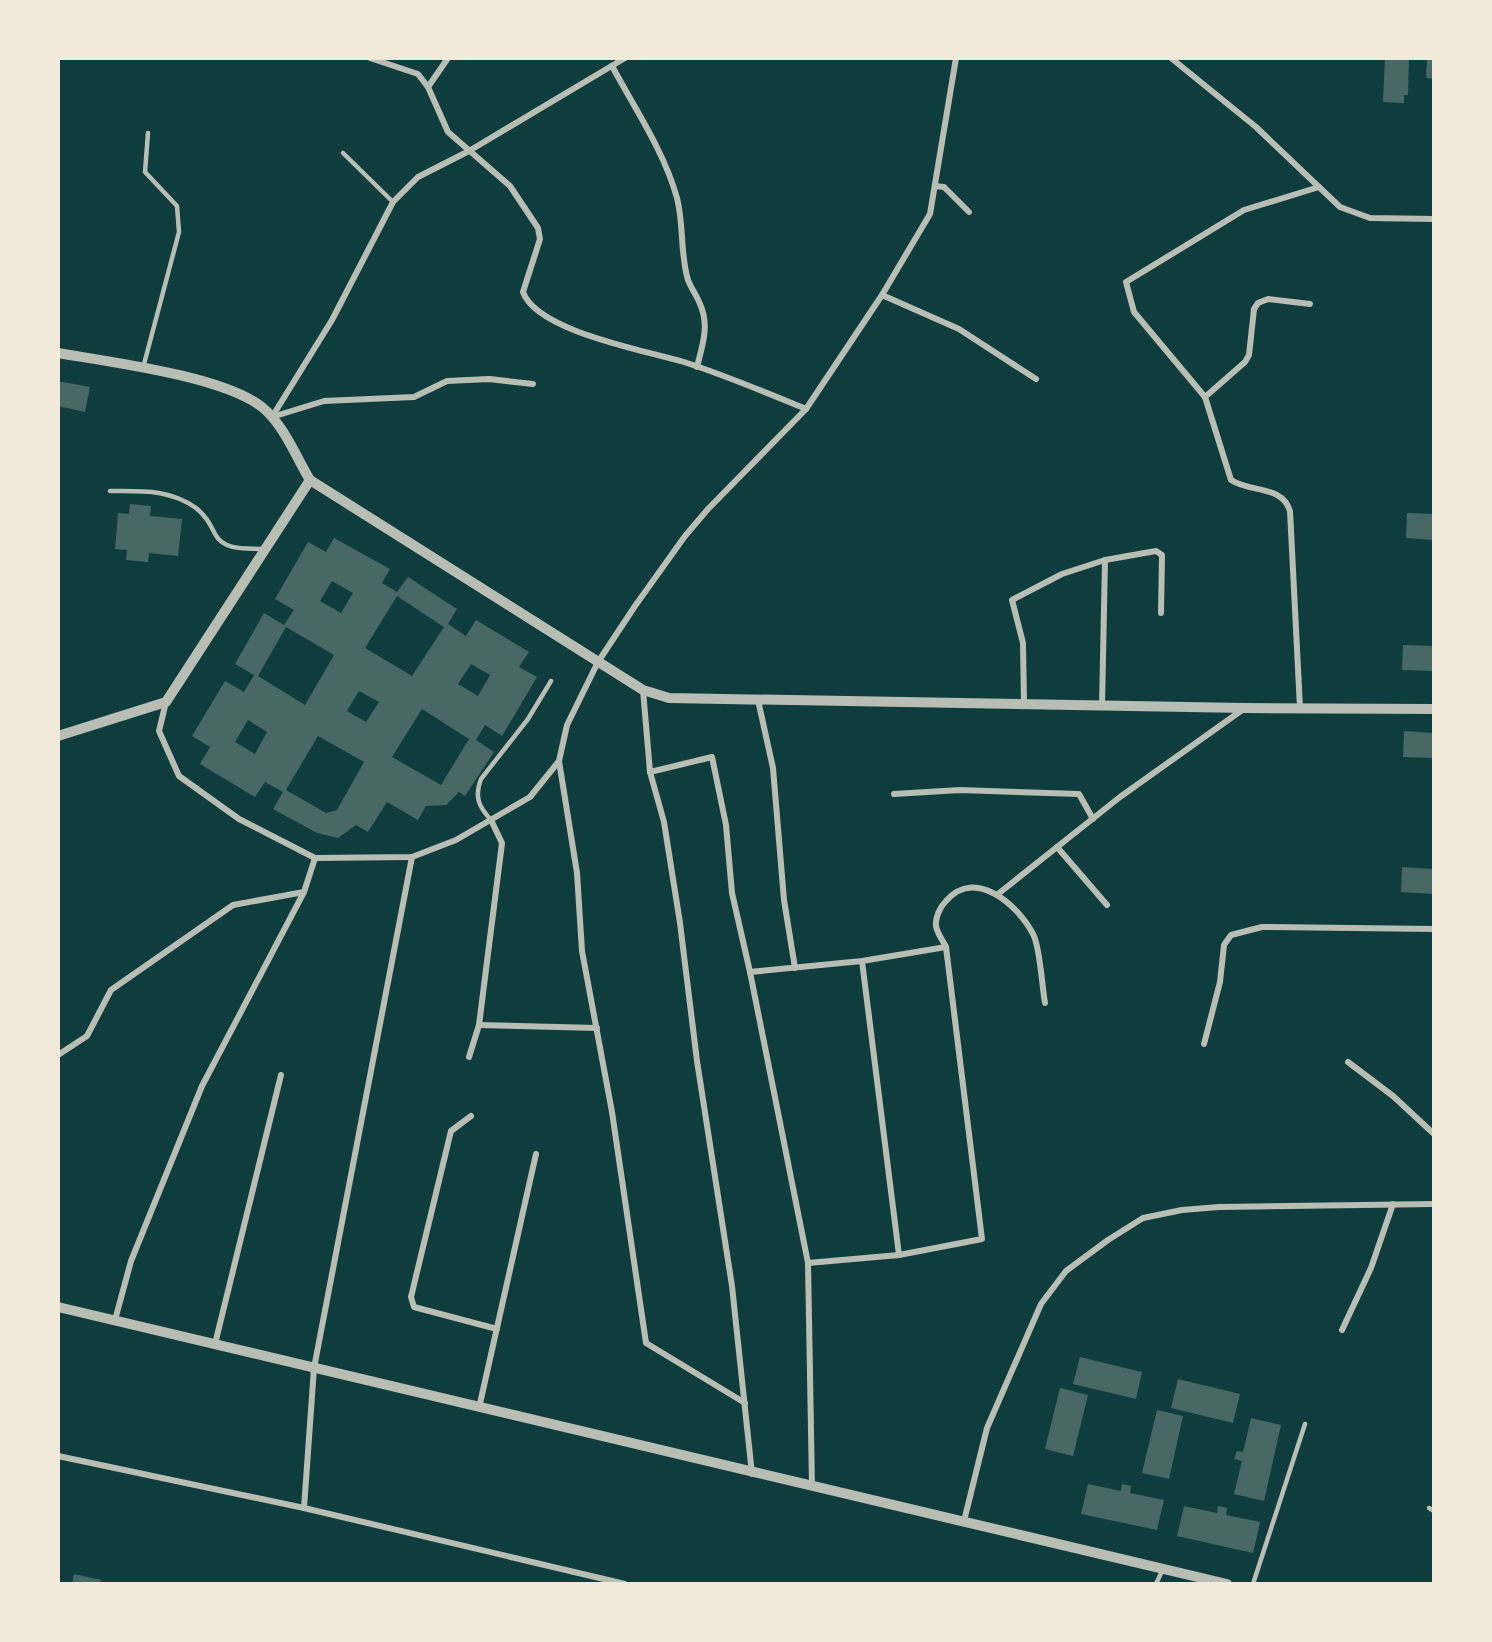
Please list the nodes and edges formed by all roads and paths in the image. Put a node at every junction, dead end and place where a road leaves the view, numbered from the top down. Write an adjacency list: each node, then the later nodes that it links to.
1 (370, 58): 7 (street)
2 (448, 58): 7 (street)
3 (625, 58): 6 (street)
4 (956, 58): 11 (street)
5 (1171, 58): 12 (street)
6 (612, 66): 9 (street); 19 (street)
7 (428, 87): 9 (street)
8 (148, 133): 20 (lane)
9 (469, 151): 13 (street); 19 (street)
10 (343, 153): 13 (lane)
11 (935, 186): 14 (street); 16 (street)
12 (1319, 187): 15 (street); 23 (street)
13 (393, 202): 25 (street)
14 (969, 212)
15 (1434, 219)
16 (882, 296): 21 (street); 24 (street)
17 (1310, 304): 23 (street)
18 (58, 353): 20 (street)
19 (697, 367): 24 (street)
20 (143, 368): 25 (street)
21 (1036, 379)
22 (533, 384): 25 (street)
23 (1205, 397): 39 (street)
24 (806, 409): 31 (street)
25 (272, 417): 26 (street)
26 (310, 480): 28 (street); 31 (street)
27 (110, 491): 28 (lane)
28 (265, 549): 35 (street)
29 (1105, 560): 30 (street); 36 (street); 37 (street)
30 (1161, 613)
31 (598, 662): 33 (street); 42 (street)
32 (551, 681): 46 (lane)
33 (643, 690): 34 (street); 43 (street)
34 (758, 700): 36 (street); 56 (street)
35 (166, 702): 41 (street); 49 (street)
36 (1024, 704): 37 (street)
37 (1102, 706): 38 (street)
38 (1245, 708): 39 (street); 45 (street)
39 (1300, 708): 40 (street)
40 (1434, 709)
41 (58, 736)
42 (559, 761): 46 (street); 60 (street)
43 (650, 772): 57 (street); 79 (street)
44 (894, 794): 45 (street)
45 (1093, 819): 47 (street)
46 (492, 820): 48 (street); 59 (street)
47 (1056, 847): 51 (street); 52 (street)
48 (412, 857): 49 (street); 78 (street)
49 (315, 858): 50 (street)
50 (304, 892): 62 (street); 74 (street)
51 (999, 894): 54 (street); 58 (street)
52 (1107, 904)
53 (1434, 929): 61 (street)
54 (946, 947): 55 (street); 71 (street)
55 (862, 961): 56 (street); 71 (street)
56 (795, 968): 57 (street)
57 (750, 972): 72 (street)
58 (1045, 1003)
59 (479, 1025): 60 (street); 63 (street)
60 (597, 1028): 79 (street)
61 (1204, 1044)
62 (58, 1055)
63 (469, 1057)
64 (1348, 1062): 67 (street)
65 (282, 1075): 77 (street)
66 (471, 1116): 75 (street)
67 (1434, 1134)
68 (536, 1154): 75 (street)
69 (1393, 1204): 70 (street); 76 (street); 86 (street)
70 (1434, 1204)
71 (898, 1255): 72 (street)
72 (808, 1263): 84 (street)
73 (58, 1307): 74 (street)
74 (115, 1320): 77 (street)
75 (497, 1329): 80 (street)
76 (1342, 1330)
77 (215, 1344): 78 (street)
78 (314, 1368): 80 (street); 85 (street)
79 (745, 1403): 83 (street)
80 (479, 1408): 83 (street)
81 (1305, 1424): 92 (lane)
82 (58, 1456): 85 (street)
83 (752, 1474): 84 (street)
84 (812, 1486): 86 (street)
85 (304, 1508): 89 (street)
86 (964, 1521): 87 (street)
87 (1164, 1569): 88 (street); 90 (lane)
88 (1184, 1579): 91 (street)
89 (625, 1584)
90 (1156, 1584)
91 (1227, 1584)
92 (1253, 1584)

